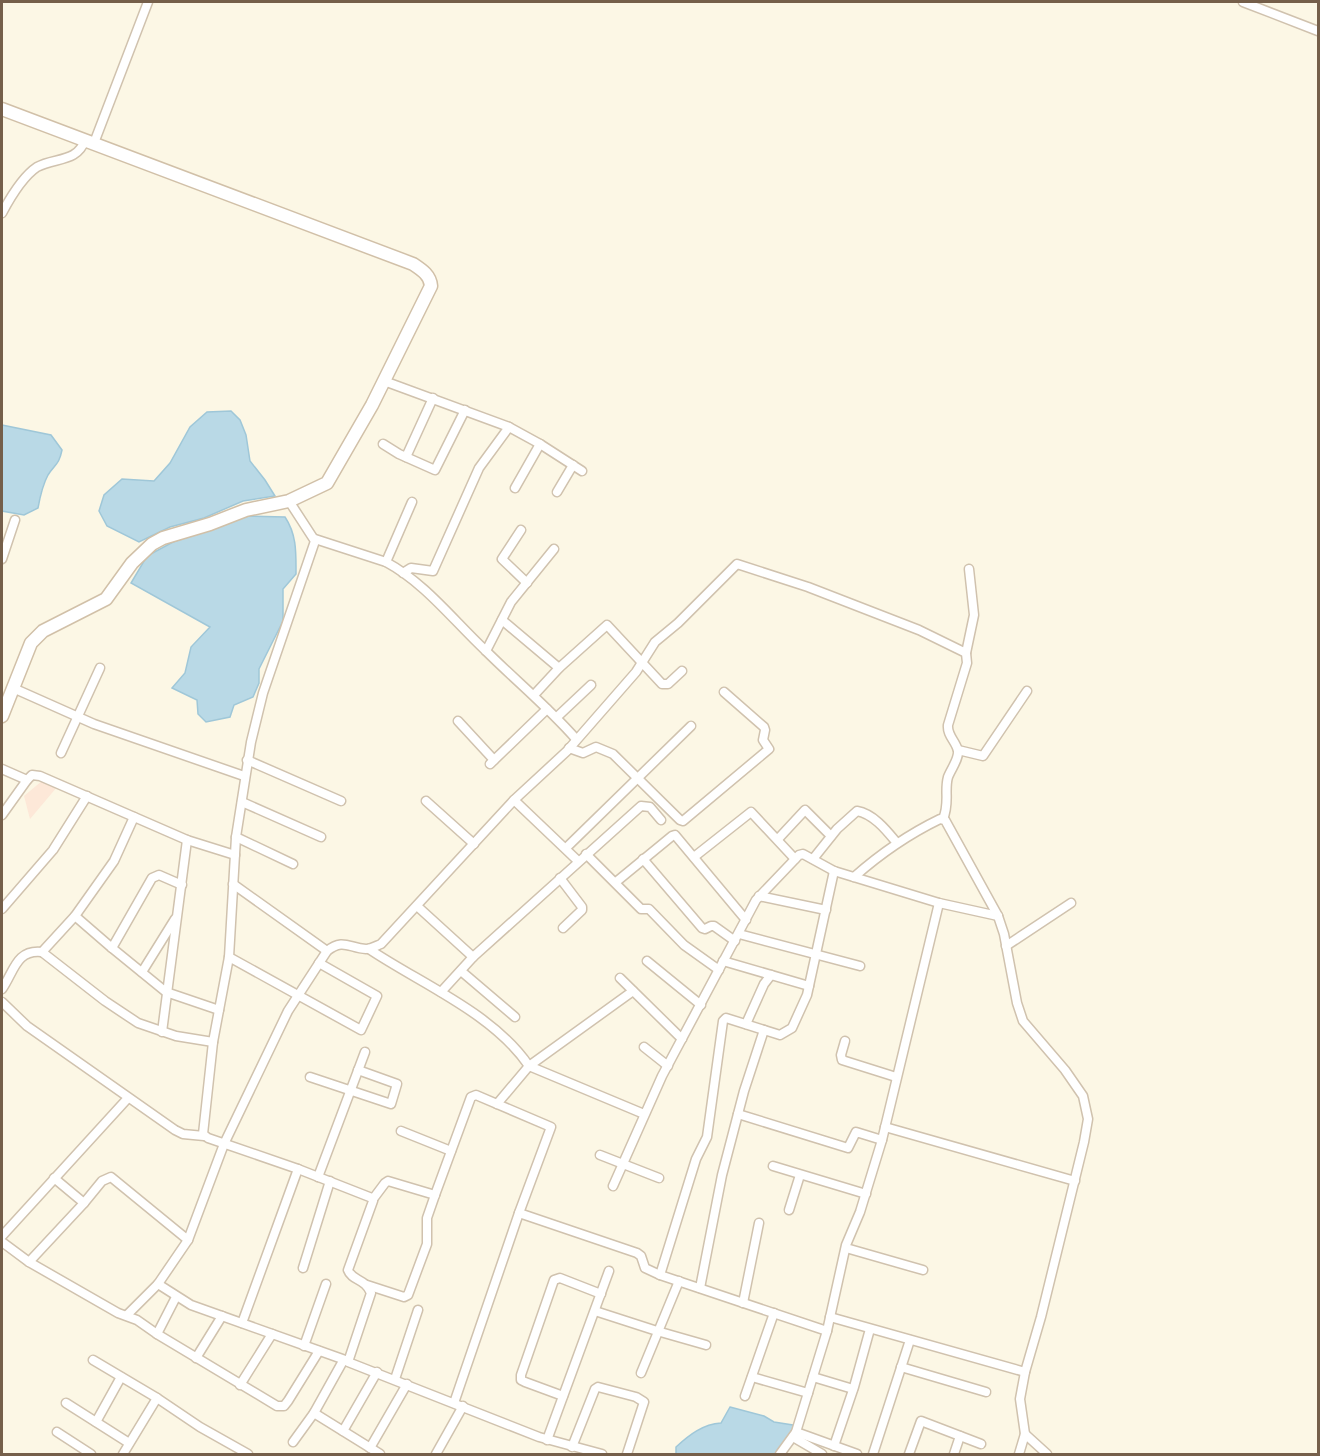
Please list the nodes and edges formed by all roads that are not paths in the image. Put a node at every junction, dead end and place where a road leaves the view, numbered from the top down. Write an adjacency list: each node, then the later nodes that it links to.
1 (148, 2): 5 (street)
2 (1243, 2): 3 (street)
3 (1318, 31)
4 (2, 109): 5 (street)
5 (90, 142): 6 (street); 7 (street)
6 (2, 213)
7 (384, 381): 8 (street); 18 (street)
8 (433, 398): 9 (street); 13 (street)
9 (465, 410): 10 (street); 13 (street)
10 (509, 427): 12 (street); 28 (street)
11 (383, 444): 13 (street)
12 (540, 444): 14 (street); 16 (street)
13 (406, 457)
14 (573, 465): 15 (street); 17 (street)
15 (582, 471)
16 (515, 488)
17 (557, 492)
18 (286, 502): 23 (street); 38 (street)
19 (412, 502): 26 (street)
20 (15, 520): 22 (street)
21 (521, 530): 29 (street)
22 (5, 535): 25 (street)
23 (315, 539): 26 (street); 52 (street)
24 (554, 549): 29 (street)
25 (2, 559)
26 (386, 562): 28 (street)
27 (969, 568): 32 (street)
28 (403, 573): 31 (street)
29 (526, 583): 30 (street)
30 (502, 620): 31 (street); 35 (street)
31 (486, 651): 41 (street)
32 (966, 653): 33 (street); 50 (street)
33 (641, 663): 35 (street); 36 (street); 48 (street)
34 (100, 668): 44 (street)
35 (559, 668): 41 (street)
36 (682, 671)
37 (591, 685): 45 (street)
38 (13, 688): 43 (street); 44 (street)
39 (1027, 691): 50 (street)
40 (724, 692): 55 (street)
41 (534, 695): 42 (street)
42 (547, 709): 45 (street); 46 (street)
43 (2, 716)
44 (77, 717): 51 (street); 54 (street)
45 (557, 717): 48 (street)
46 (458, 721)
47 (691, 726): 55 (street)
48 (576, 740): 49 (street)
49 (569, 748): 55 (street); 58 (street)
50 (958, 750): 64 (street)
51 (61, 753)
52 (247, 760): 54 (street); 59 (street)
53 (2, 769): 56 (street)
54 (244, 776): 61 (street)
55 (639, 779): 73 (street)
56 (27, 780): 57 (street); 62 (street)
57 (87, 796): 63 (street); 92 (street)
58 (514, 800): 72 (street); 73 (street)
59 (341, 801)
60 (426, 801): 72 (street)
61 (242, 802): 67 (street); 68 (street)
62 (2, 815)
63 (134, 817): 70 (street); 94 (street)
64 (943, 819): 71 (street); 96 (street)
65 (661, 820): 74 (street)
66 (831, 836): 69 (street); 71 (street); 79 (street)
67 (236, 837): 75 (street); 81 (street)
68 (321, 837)
69 (778, 839): 76 (street); 78 (street)
70 (187, 840): 75 (street); 87 (street)
71 (897, 843): 83 (street)
72 (474, 844): 91 (street)
73 (566, 848): 80 (street)
74 (586, 854): 80 (street); 85 (street)
75 (235, 855): 86 (street)
76 (694, 857): 77 (street); 97 (street)
77 (643, 859): 85 (street); 99 (street)
78 (795, 859): 79 (street); 88 (street)
79 (813, 859): 82 (street)
80 (578, 861): 84 (street)
81 (293, 864)
82 (834, 871): 83 (street); 93 (street)
83 (854, 877): 89 (street)
84 (560, 878): 98 (street); 107 (street)
85 (616, 882): 112 (street)
86 (233, 884): 103 (street); 106 (street)
87 (182, 885): 95 (street); 101 (street)
88 (759, 896): 93 (street); 97 (street)
89 (939, 903): 96 (street); 139 (street)
90 (1071, 903): 100 (street)
91 (417, 906): 102 (street); 107 (street)
92 (2, 909)
93 (826, 910): 105 (street)
94 (75, 915): 101 (street); 104 (street)
95 (177, 916): 114 (street); 120 (street)
96 (998, 916): 100 (street)
97 (746, 920): 99 (street)
98 (563, 928)
99 (737, 937): 105 (street); 109 (street)
100 (1006, 946): 160 (street)
101 (112, 948): 114 (street)
102 (369, 949): 103 (street); 121 (street)
103 (327, 951): 110 (street)
104 (42, 952): 118 (street); 129 (street)
105 (816, 953): 111 (street); 117 (street)
106 (229, 957): 122 (street); 125 (street)
107 (473, 957): 113 (street)
108 (647, 961): 124 (street)
109 (723, 961): 112 (street); 115 (street)
110 (319, 963): 122 (street); 122 (street)
111 (860, 966)
112 (719, 970): 124 (street)
113 (461, 971): 121 (street); 126 (street)
114 (142, 972): 120 (street)
115 (771, 975): 117 (street); 127 (street)
116 (620, 978): 119 (street)
117 (809, 986): 128 (street)
118 (2, 989)
119 (633, 991): 130 (street); 135 (street)
120 (166, 992): 125 (street); 129 (street)
121 (441, 992): 135 (street)
122 (297, 995): 149 (street)
123 (2, 1002): 141 (street)
124 (701, 1005): 130 (street)
125 (219, 1010): 132 (street)
126 (515, 1017)
127 (746, 1024): 128 (street); 177 (street)
128 (764, 1030): 144 (street)
129 (162, 1032): 132 (street)
130 (682, 1039): 136 (street)
131 (845, 1041): 139 (street)
132 (213, 1042): 147 (street)
133 (644, 1047): 136 (street)
134 (365, 1052): 137 (street)
135 (529, 1066): 142 (street); 143 (street)
136 (668, 1066): 143 (street)
137 (358, 1070): 140 (street); 140 (street)
138 (310, 1077): 140 (street)
139 (896, 1077): 145 (street)
140 (350, 1090): 156 (street)
141 (128, 1098): 147 (street); 157 (street)
142 (497, 1104): 150 (street); 167 (street)
143 (644, 1114): 152 (street)
144 (738, 1114): 148 (street); 182 (street)
145 (885, 1127): 148 (street); 160 (street)
146 (400, 1131): 150 (street)
147 (204, 1136): 149 (street)
148 (882, 1140): 162 (street)
149 (224, 1144): 154 (street); 170 (street)
150 (451, 1151): 163 (street)
151 (600, 1155): 152 (street)
152 (623, 1163): 158 (street); 161 (street)
153 (773, 1166): 155 (street)
154 (298, 1169): 156 (street); 192 (street)
155 (800, 1175): 162 (street); 166 (street)
156 (318, 1177): 159 (street)
157 (54, 1178): 165 (street); 169 (street)
158 (659, 1178)
159 (330, 1182): 164 (street); 174 (street)
160 (1075, 1182): 207 (street)
161 (614, 1186)
162 (866, 1194): 172 (street)
163 (435, 1195): 164 (street); 181 (street)
164 (373, 1199): 181 (street)
165 (84, 1203): 170 (street); 173 (street)
166 (789, 1210)
167 (519, 1212): 177 (street); 222 (street)
168 (759, 1223): 185 (street)
169 (2, 1236)
170 (188, 1240): 179 (street)
171 (2, 1242): 173 (street)
172 (846, 1248): 175 (street); 191 (street)
173 (28, 1262): 189 (street)
174 (303, 1268)
175 (923, 1270)
176 (609, 1271): 183 (street)
177 (660, 1275): 178 (street)
178 (679, 1281): 182 (street); 194 (street)
179 (158, 1284): 184 (street); 189 (street)
180 (326, 1284): 200 (street)
181 (367, 1285): 204 (street)
182 (700, 1288): 185 (street)
183 (601, 1294): 187 (street); 218 (street)
184 (176, 1297): 190 (street); 196 (street)
185 (743, 1303): 188 (street)
186 (418, 1310): 212 (street)
187 (595, 1311): 194 (street); 218 (street)
188 (774, 1313): 195 (street); 210 (street)
189 (127, 1316): 196 (street)
190 (222, 1316): 192 (street); 202 (street)
191 (830, 1317): 193 (street); 195 (street)
192 (242, 1323): 197 (street)
193 (870, 1329): 198 (street); 215 (street)
194 (657, 1331): 199 (street); 208 (street)
195 (827, 1331): 211 (street)
196 (157, 1334): 202 (street)
197 (272, 1334): 200 (street); 214 (street)
198 (910, 1340): 205 (street); 207 (street)
199 (706, 1345)
200 (304, 1346): 201 (street)
201 (319, 1351): 204 (street); 214 (street)
202 (196, 1358): 214 (street)
203 (93, 1360): 209 (street)
204 (346, 1361): 206 (street); 223 (street)
205 (901, 1367): 216 (street); 247 (street)
206 (376, 1372): 212 (street); 225 (street)
207 (1025, 1372): 227 (street)
208 (641, 1373)
209 (121, 1377): 220 (street); 224 (street)
210 (752, 1377): 217 (street); 219 (street)
211 (813, 1377): 215 (street); 217 (street)
212 (395, 1379): 213 (street)
213 (407, 1384): 222 (street); 236 (street)
214 (240, 1385)
215 (853, 1389): 234 (street)
216 (986, 1392)
217 (808, 1393): 228 (street)
218 (563, 1396): 230 (street)
219 (745, 1396)
220 (156, 1398): 232 (street); 238 (street)
221 (66, 1403): 224 (street)
222 (458, 1405): 230 (street); 241 (street)
223 (314, 1413): 225 (street); 231 (street)
224 (96, 1422): 232 (street)
225 (343, 1431): 236 (street)
226 (57, 1432): 237 (street)
227 (1025, 1434): 250 (street); 251 (street)
228 (795, 1435): 234 (street); 244 (street); 245 (street)
229 (960, 1436): 233 (street); 248 (street); 249 (street)
230 (547, 1440): 235 (street)
231 (293, 1442)
232 (129, 1443): 239 (street)
233 (981, 1444)
234 (834, 1446): 246 (street)
235 (572, 1447): 242 (street); 243 (street)
236 (370, 1448): 240 (street)
237 (85, 1453)
238 (245, 1454)
239 (123, 1455)
240 (380, 1455)
241 (436, 1455)
242 (602, 1455)
243 (627, 1455)
244 (780, 1455)
245 (822, 1455)
246 (857, 1455)
247 (873, 1455)
248 (909, 1455)
249 (954, 1455)
250 (1019, 1455)
251 (1047, 1455)

